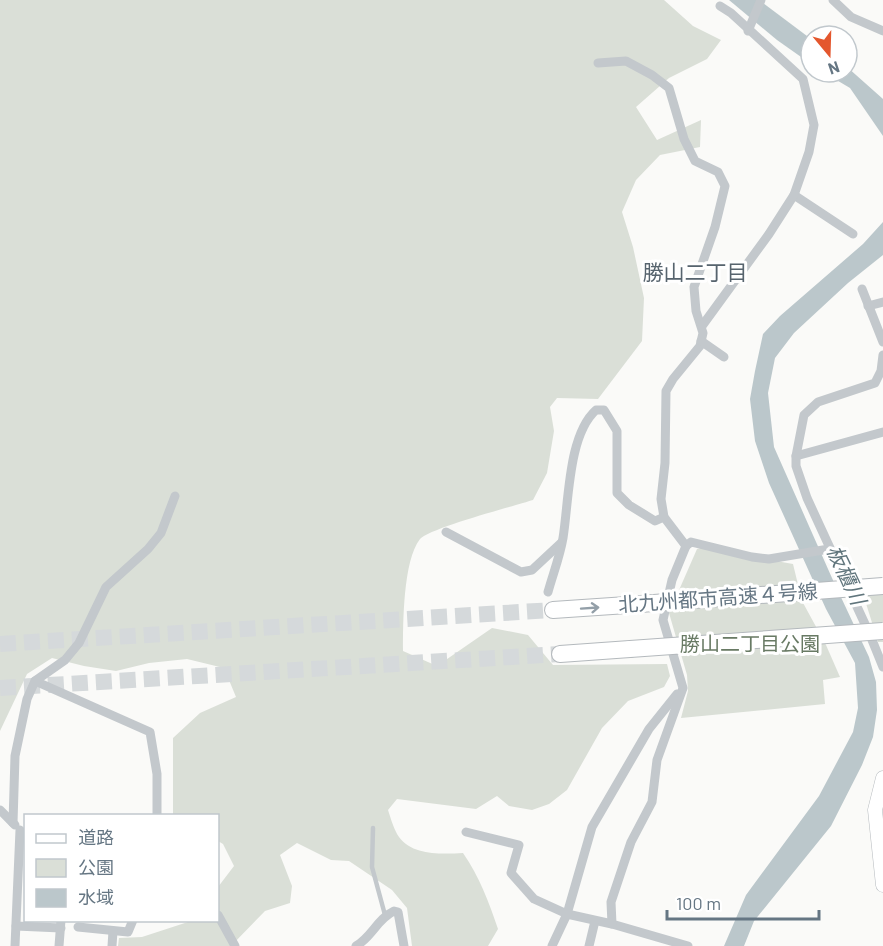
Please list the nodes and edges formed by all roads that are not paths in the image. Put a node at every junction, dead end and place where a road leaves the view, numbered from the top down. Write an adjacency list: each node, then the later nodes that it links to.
1 (761, 0): 4 (street)
2 (833, 0): 5 (street)
3 (720, 6): 4 (street)
4 (748, 31): 7 (street)
5 (883, 32)
6 (598, 63): 12 (street)
7 (794, 195): 8 (street); 12 (street)
8 (853, 234)
9 (862, 289): 11 (street)
10 (883, 302): 11 (street)
11 (868, 306): 14 (street)
12 (702, 326): 13 (street)
13 (701, 341): 16 (street); 20 (street)
14 (883, 342)
15 (883, 355): 18 (street)
16 (724, 357)
17 (883, 432): 18 (street)
18 (796, 456): 24 (street)
19 (175, 496): 31 (street)
20 (664, 517): 22 (street); 23 (street)
21 (446, 532): 22 (street)
22 (562, 541): 26 (street)
23 (686, 546): 24 (street); 32 (street)
24 (827, 549): 30 (street)
25 (883, 586): 27 (highway, 北九州都市高速４号線, one-way to 25, bridge)
26 (548, 592)
27 (553, 610)
28 (883, 631): 29 (highway, bridge)
29 (560, 654)
30 (883, 667)
31 (35, 681): 35 (street); 36 (street)
32 (683, 688): 40 (street); 46 (street)
33 (883, 778): 39 (main road)
34 (0, 810): 36 (street)
35 (157, 814)
36 (20, 828): 47 (street)
37 (373, 828): 41 (lane)
38 (466, 832): 40 (street)
39 (883, 885)
40 (567, 914): 43 (street); 57 (street)
41 (385, 915): 55 (street); 56 (street)
42 (219, 917): 54 (street)
43 (595, 921): 46 (street); 58 (street)
44 (133, 922): 49 (street)
45 (61, 924): 47 (street); 52 (street)
46 (612, 924): 50 (street)
47 (16, 926): 51 (street)
48 (78, 927): 49 (street)
49 (114, 931): 53 (street)
50 (658, 941): 59 (street)
51 (15, 946)
52 (59, 946)
53 (112, 946)
54 (235, 946)
55 (356, 946)
56 (404, 946)
57 (552, 946)
58 (589, 946)
59 (688, 946)

